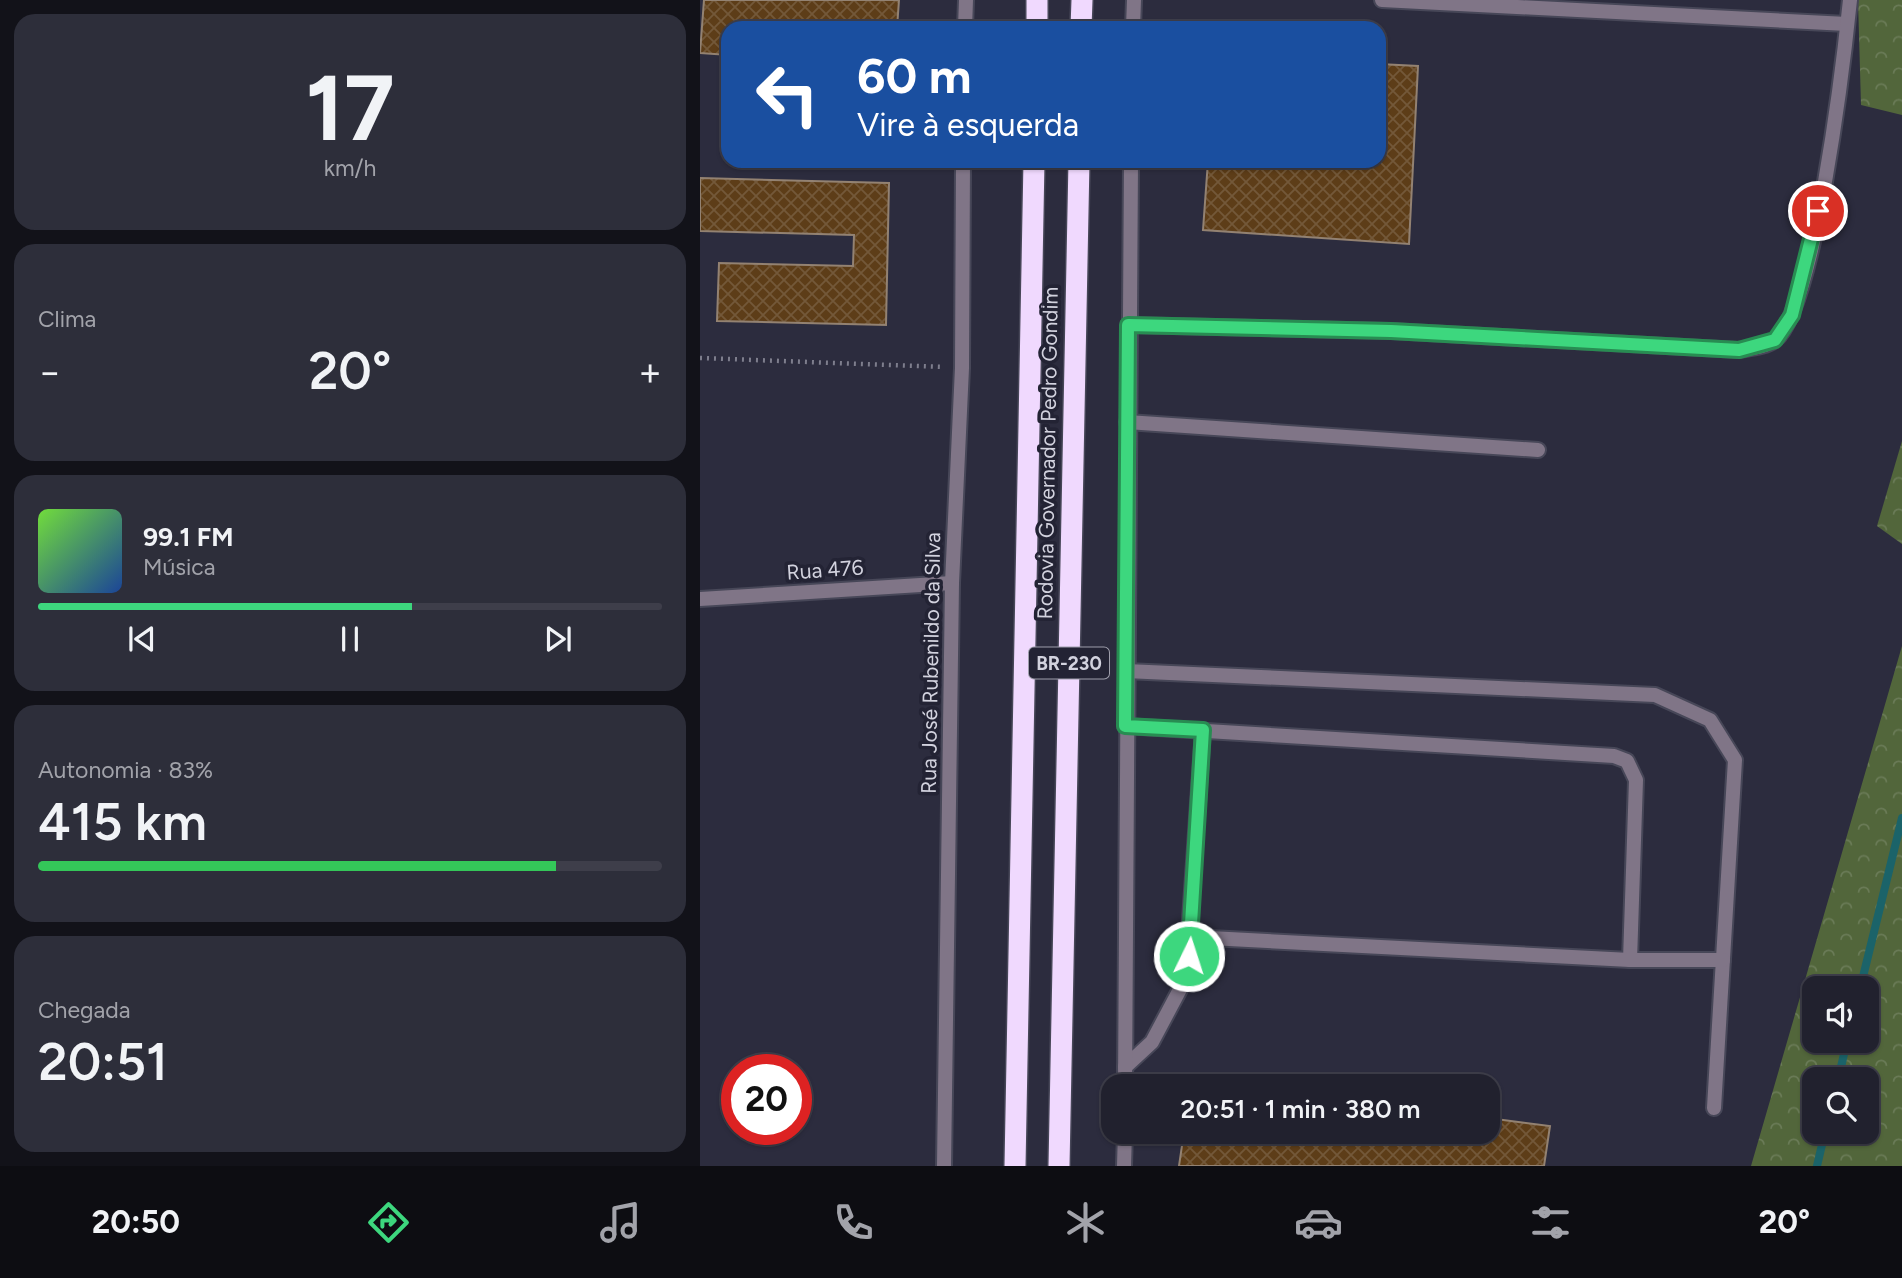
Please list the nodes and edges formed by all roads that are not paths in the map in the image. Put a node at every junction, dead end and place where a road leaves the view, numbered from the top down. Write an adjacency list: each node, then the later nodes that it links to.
1 (966, 0): 7 (street)
2 (1037, 0): 8 (highway)
3 (1082, 0): 9 (highway)
4 (1133, 0): 10 (street)
5 (1382, 0): 11 (street)
6 (1850, 0): 11 (street)
7 (965, 21)
8 (1037, 21)
9 (1081, 21)
10 (1133, 21)
11 (1847, 24): 16 (street)
12 (963, 168): 19 (street, Rua José Rubenildo da Silva)
13 (1034, 168): 32 (highway, Rodovia Governador Pedro Gondim / BR-230)
14 (1079, 168): 33 (highway, Rodovia Governador Pedro Gondim / BR-230)
15 (1131, 168): 16 (street)
16 (1128, 325): 17 (street)
17 (1127, 422): 18 (street); 21 (street)
18 (1538, 450)
19 (952, 583): 20 (street, Rua 476); 31 (street, Rua José Rubenildo da Silva)
20 (700, 599)
21 (1126, 671): 22 (street); 26 (street)
22 (1125, 726): 23 (street); 27 (street)
23 (1203, 730): 24 (street); 25 (street)
24 (1191, 937): 25 (street); 27 (street)
25 (1630, 960): 26 (street)
26 (1723, 960): 29 (street)
27 (1125, 1068): 28 (street)
28 (1125, 1074)
29 (1714, 1108)
30 (1125, 1144): 34 (street)
31 (944, 1166)
32 (1015, 1166)
33 (1059, 1166)
34 (1124, 1166)

